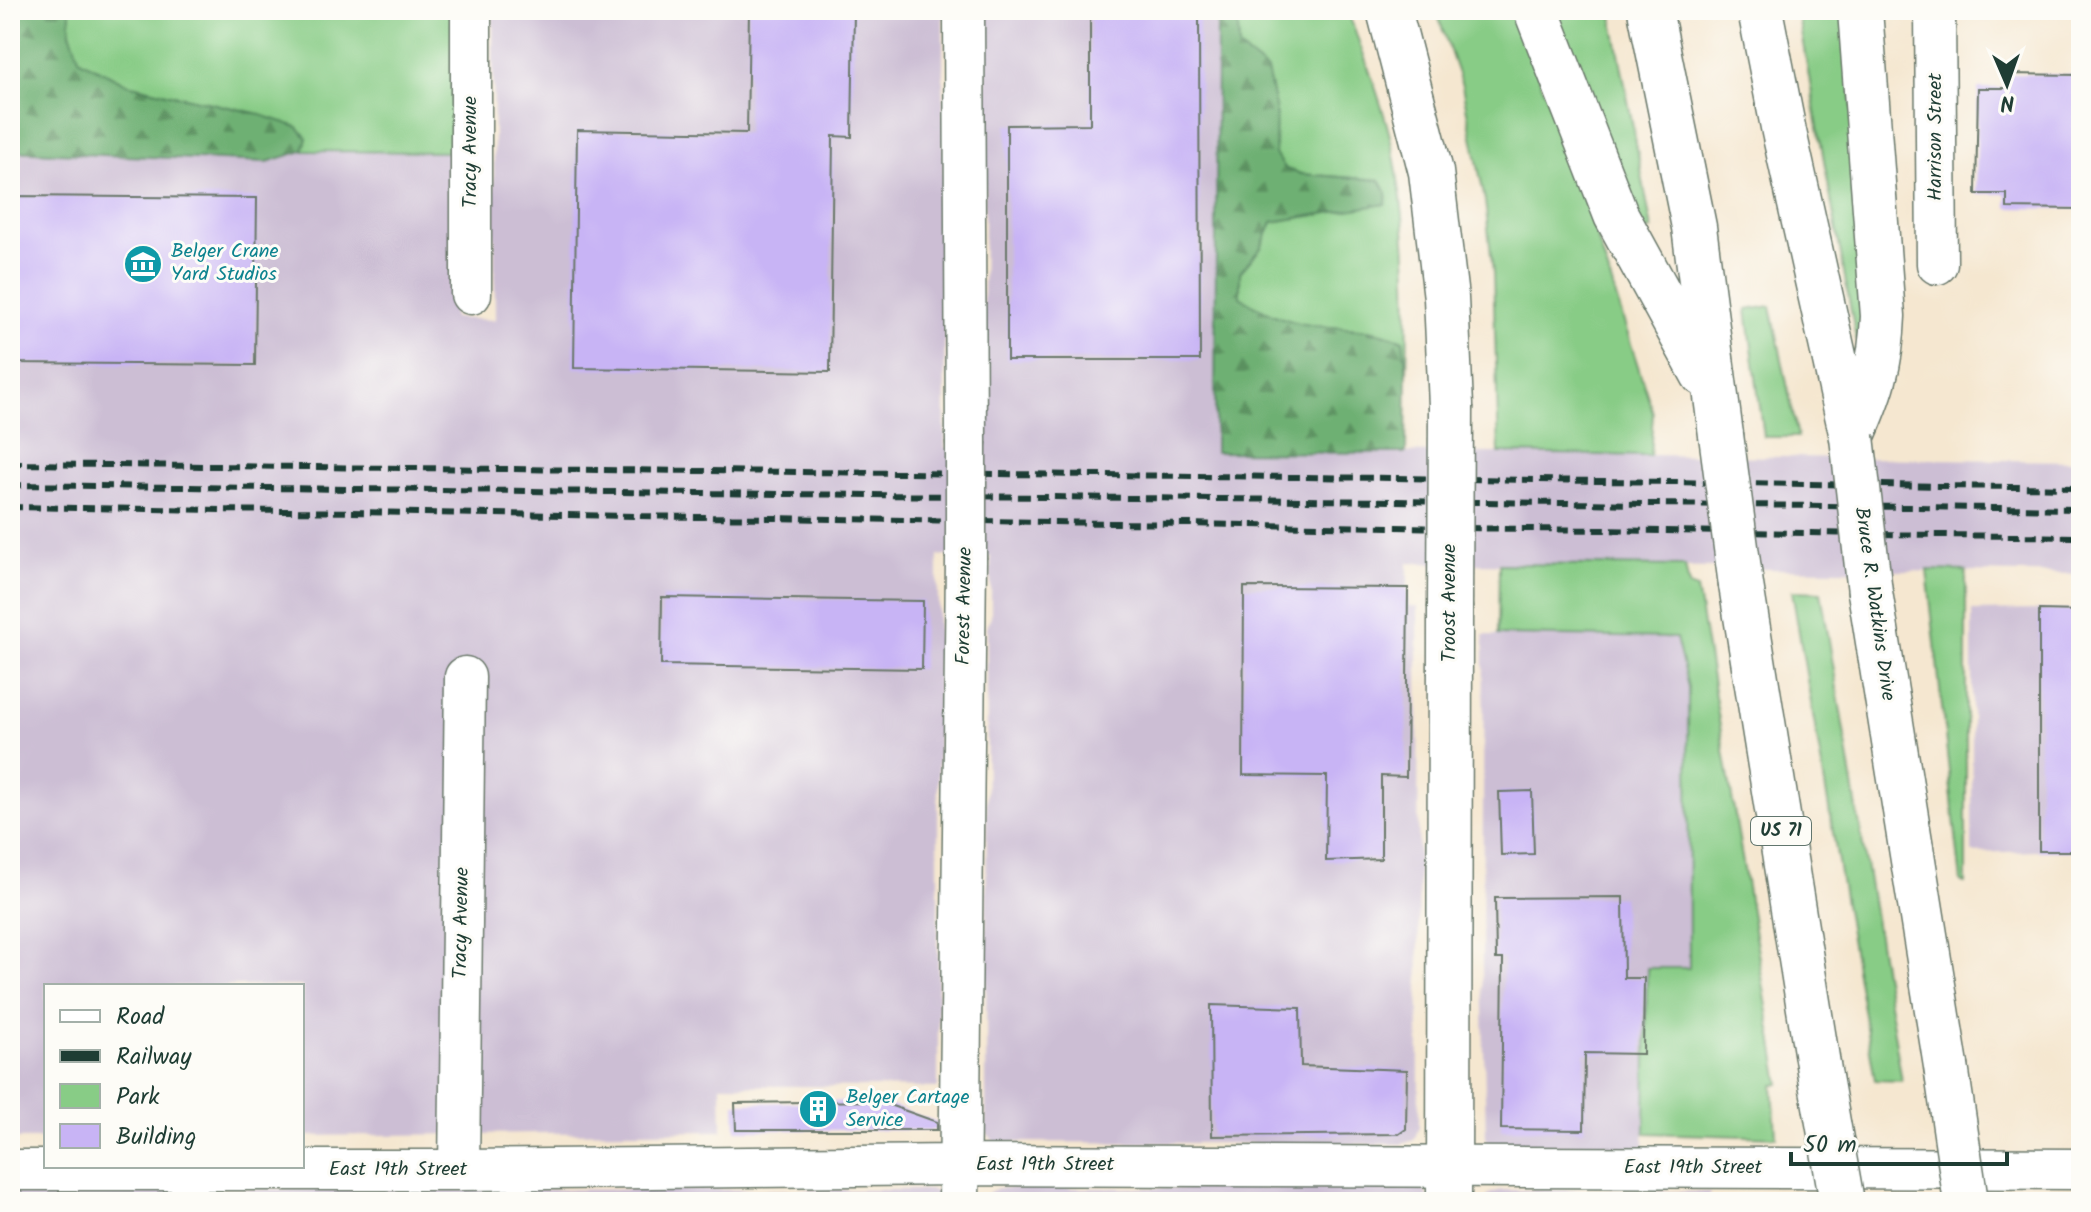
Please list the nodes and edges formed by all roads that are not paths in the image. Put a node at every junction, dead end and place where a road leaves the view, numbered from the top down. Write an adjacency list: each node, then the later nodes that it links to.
1 (471, 10): 10 (street, Tracy Avenue)
2 (964, 10): 17 (street, Forest Avenue, bridge)
3 (1389, 10): 18 (main road, Troost Avenue, bridge)
4 (1536, 10): 11 (main road)
5 (1650, 10): 11 (main road, US 71)
6 (1760, 10): 12 (main road, Bruce R. Watkins Drive)
7 (1860, 10): 12 (main road)
8 (1935, 10): 9 (street, Harrison Street)
9 (1937, 264)
10 (471, 294)
11 (1718, 416): 19 (main road, US 71, bridge)
12 (1852, 437): 20 (main road, Bruce R. Watkins Drive, bridge)
13 (465, 677): 16 (street, Tracy Avenue)
14 (2081, 1169): 18 (street, East 19th Street)
15 (10, 1170): 16 (street, East 19th Street)
16 (459, 1170): 17 (street, East 19th Street)
17 (959, 1183): 18 (street, East 19th Street)
18 (1449, 1184)
19 (1842, 1202)
20 (1966, 1202)

